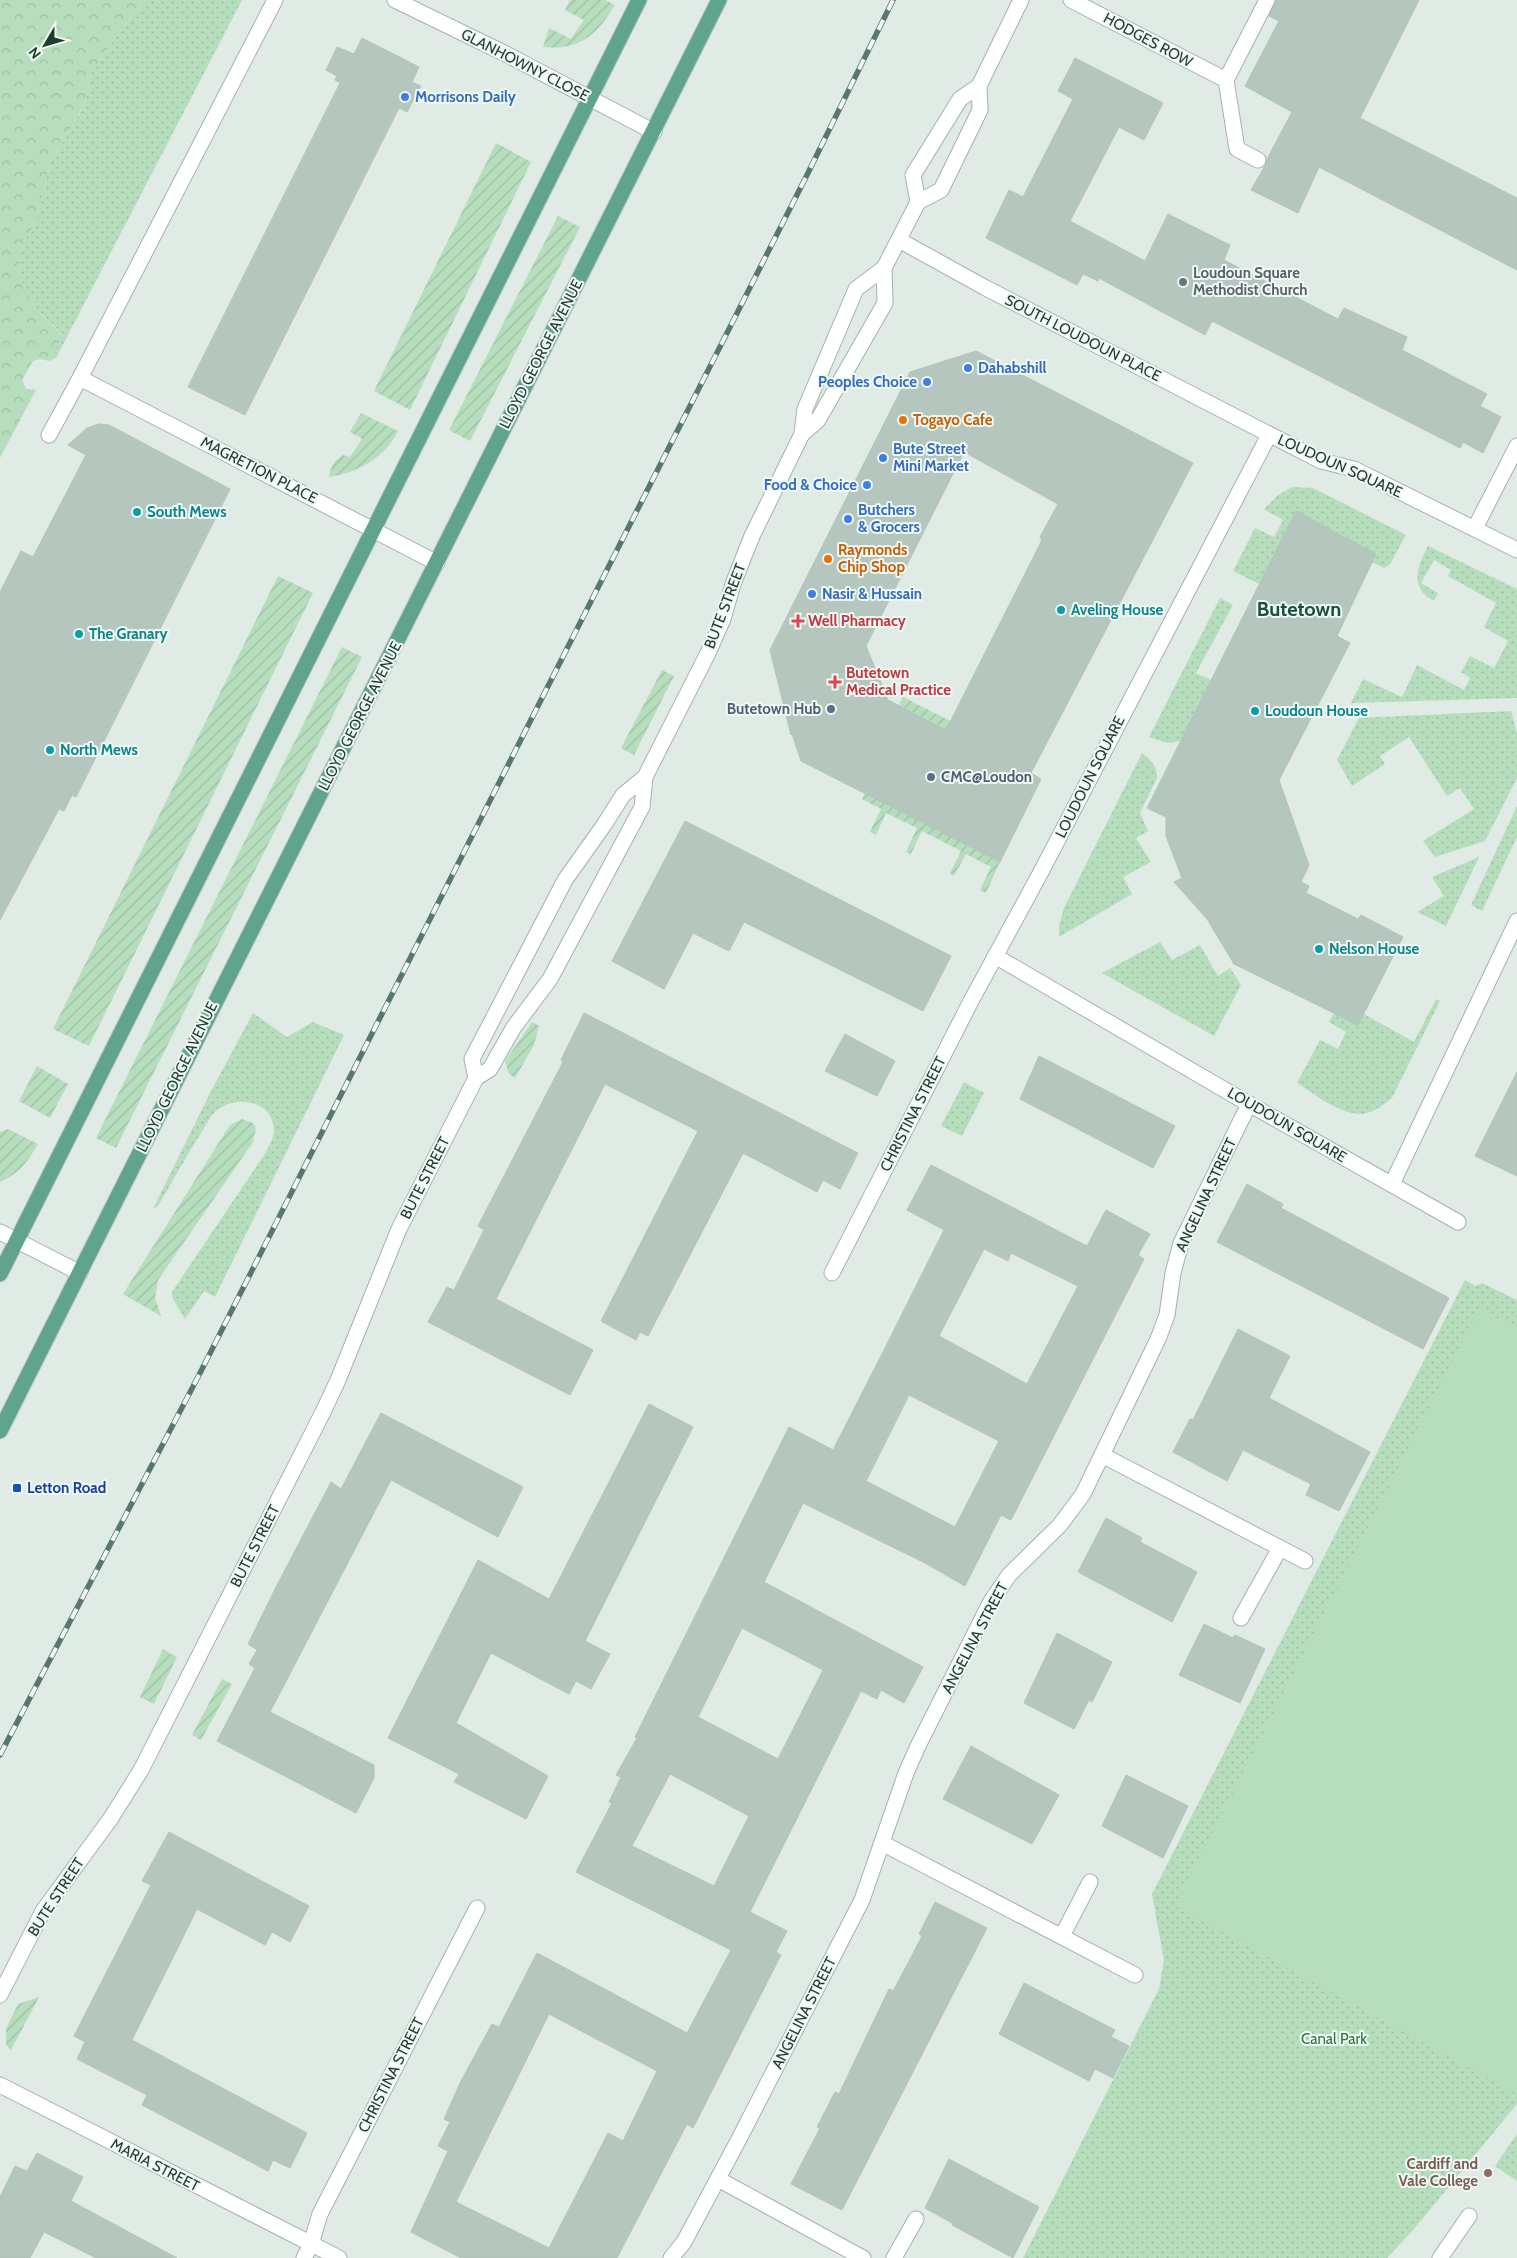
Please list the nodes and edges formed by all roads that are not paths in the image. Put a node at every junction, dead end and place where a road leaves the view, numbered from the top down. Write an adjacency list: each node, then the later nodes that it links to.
1 (275, 0): 16 (street)
2 (395, 0): 10 (street, GLANHOWNY CLOSE)
3 (639, 0): 10 (main road)
4 (719, 0): 11 (main road, LLOYD GEORGE AVENUE)
5 (1021, 0): 9 (street)
6 (1071, 0): 8 (street, HODGES ROW)
7 (1267, 0): 8 (street)
8 (1226, 80): 12 (street)
9 (979, 86): 13 (street); 13 (street)
10 (590, 99): 11 (street, GLANHOWNY CLOSE); 22 (main road)
11 (654, 132): 24 (main road, LLOYD GEORGE AVENUE)
12 (1258, 160)
13 (918, 202): 14 (street, BUTE STREET)
14 (899, 240): 15 (street, BUTE STREET); 18 (street, SOUTH LOUDOUN PLACE)
15 (884, 268): 17 (street, BUTE STREET); 17 (street, BUTE STREET)
16 (80, 378): 19 (street); 22 (street, MAGRETION PLACE)
17 (802, 434): 25 (street, BUTE STREET)
18 (1269, 434): 21 (street, LOUDOUN SQUARE); 27 (street, LOUDOUN SQUARE)
19 (49, 435)
20 (1517, 446): 21 (street)
21 (1475, 528): 23 (street, LOUDOUN SQUARE)
22 (373, 530): 24 (street, MAGRETION PLACE); 33 (main road)
23 (1517, 550)
24 (437, 563): 34 (main road, LLOYD GEORGE AVENUE)
25 (645, 777): 28 (street, BUTE STREET); 28 (street, BUTE STREET)
26 (1517, 921): 30 (street)
27 (995, 956): 29 (street, LOUDOUN SQUARE); 35 (street, CHRISTINA STREET)
28 (476, 1078): 47 (street, BUTE STREET)
29 (1249, 1104): 30 (street, LOUDOUN SQUARE); 38 (street, ANGELINA STREET)
30 (1392, 1184): 31 (street, LOUDOUN SQUARE)
31 (1458, 1222)
32 (0, 1232): 33 (street)
33 (17, 1241): 34 (street); 36 (main road)
34 (80, 1273): 37 (main road, LLOYD GEORGE AVENUE)
35 (832, 1273)
36 (0, 1274)
37 (0, 1432)
38 (1102, 1454): 39 (street); 42 (street, ANGELINA STREET)
39 (1280, 1548): 40 (street); 41 (street)
40 (1305, 1561)
41 (1241, 1618)
42 (882, 1843): 45 (street); 49 (street, ANGELINA STREET)
43 (1090, 1882): 45 (street)
44 (477, 1908): 52 (street, CHRISTINA STREET)
45 (1062, 1936): 46 (street)
46 (1135, 1975)
47 (0, 1995)
48 (0, 2085): 52 (street, MARIA STREET)
49 (718, 2179): 55 (street, ANGELINA STREET); 56 (street)
50 (1469, 2216): 58 (street)
51 (916, 2219): 57 (street)
52 (311, 2244): 53 (street); 54 (street, MARIA STREET)
53 (304, 2258)
54 (339, 2258)
55 (671, 2258)
56 (863, 2258)
57 (894, 2258)
58 (1440, 2258)

